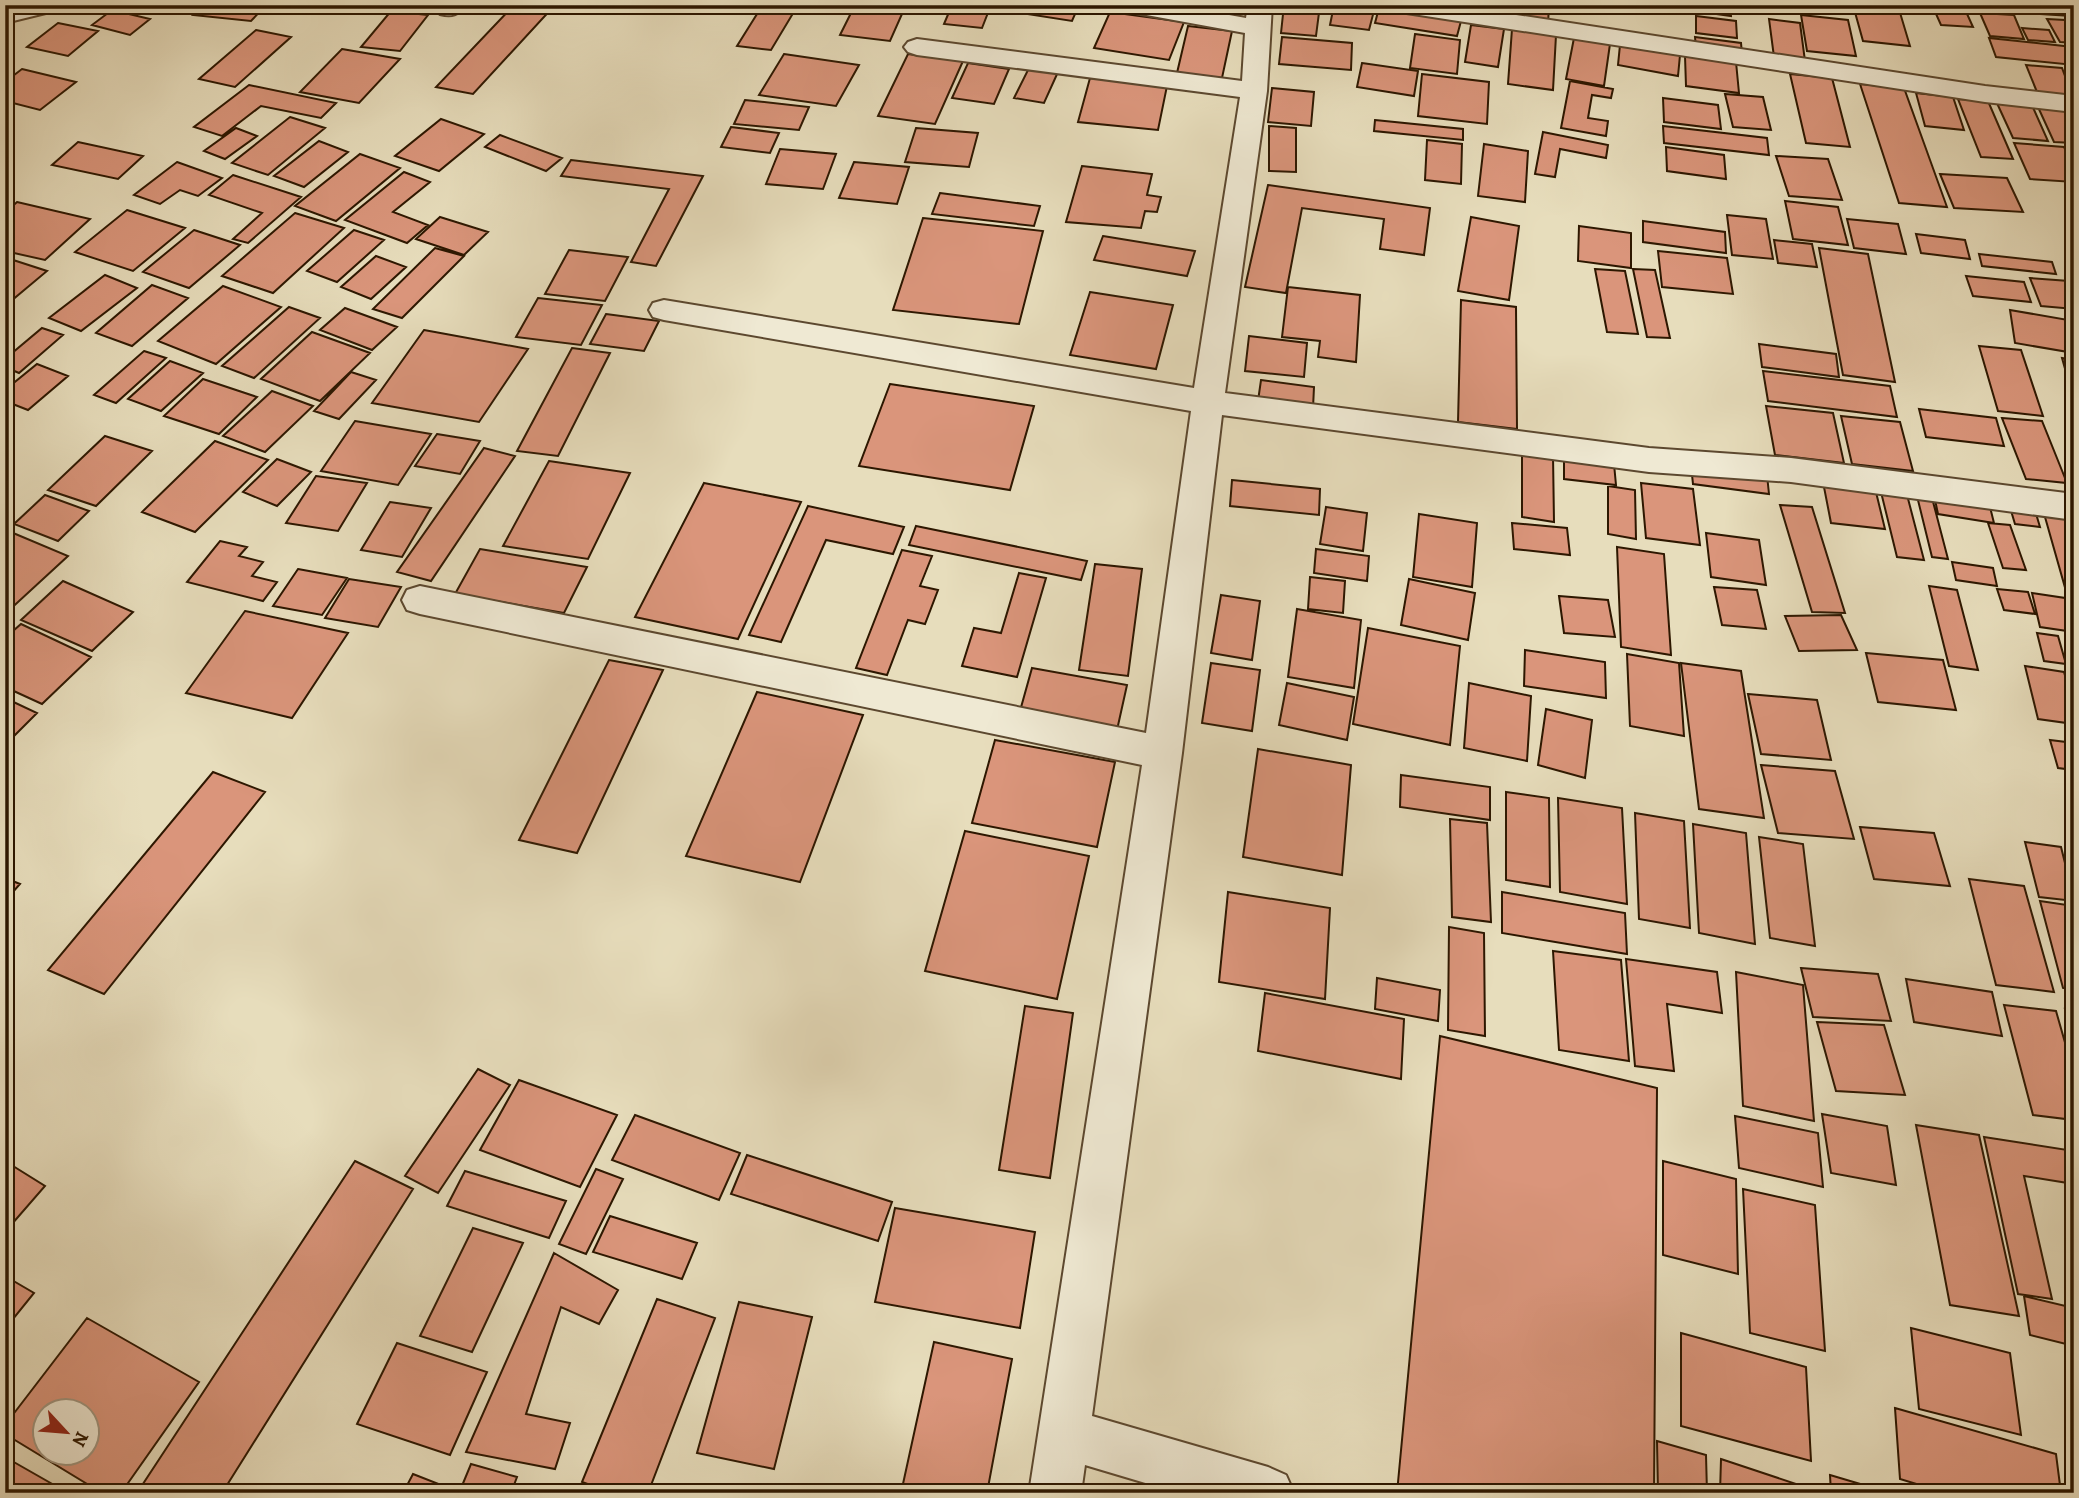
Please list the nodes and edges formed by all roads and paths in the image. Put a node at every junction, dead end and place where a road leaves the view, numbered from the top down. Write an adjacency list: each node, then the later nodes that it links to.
1 (49, 5): 4 (street)
2 (1130, 5): 5 (street)
3 (1400, 5): 8 (street)
4 (5, 16)
5 (1259, 17): 7 (street)
6 (917, 47): 7 (street)
7 (1254, 91): 10 (street)
8 (2074, 104)
9 (664, 310): 10 (street)
10 (1208, 402): 11 (street); 13 (street)
11 (2074, 507)
12 (420, 600): 13 (street)
13 (1163, 753): 14 (street)
14 (1063, 1433): 15 (street); 16 (street)
15 (1055, 1493)
16 (1268, 1493)

